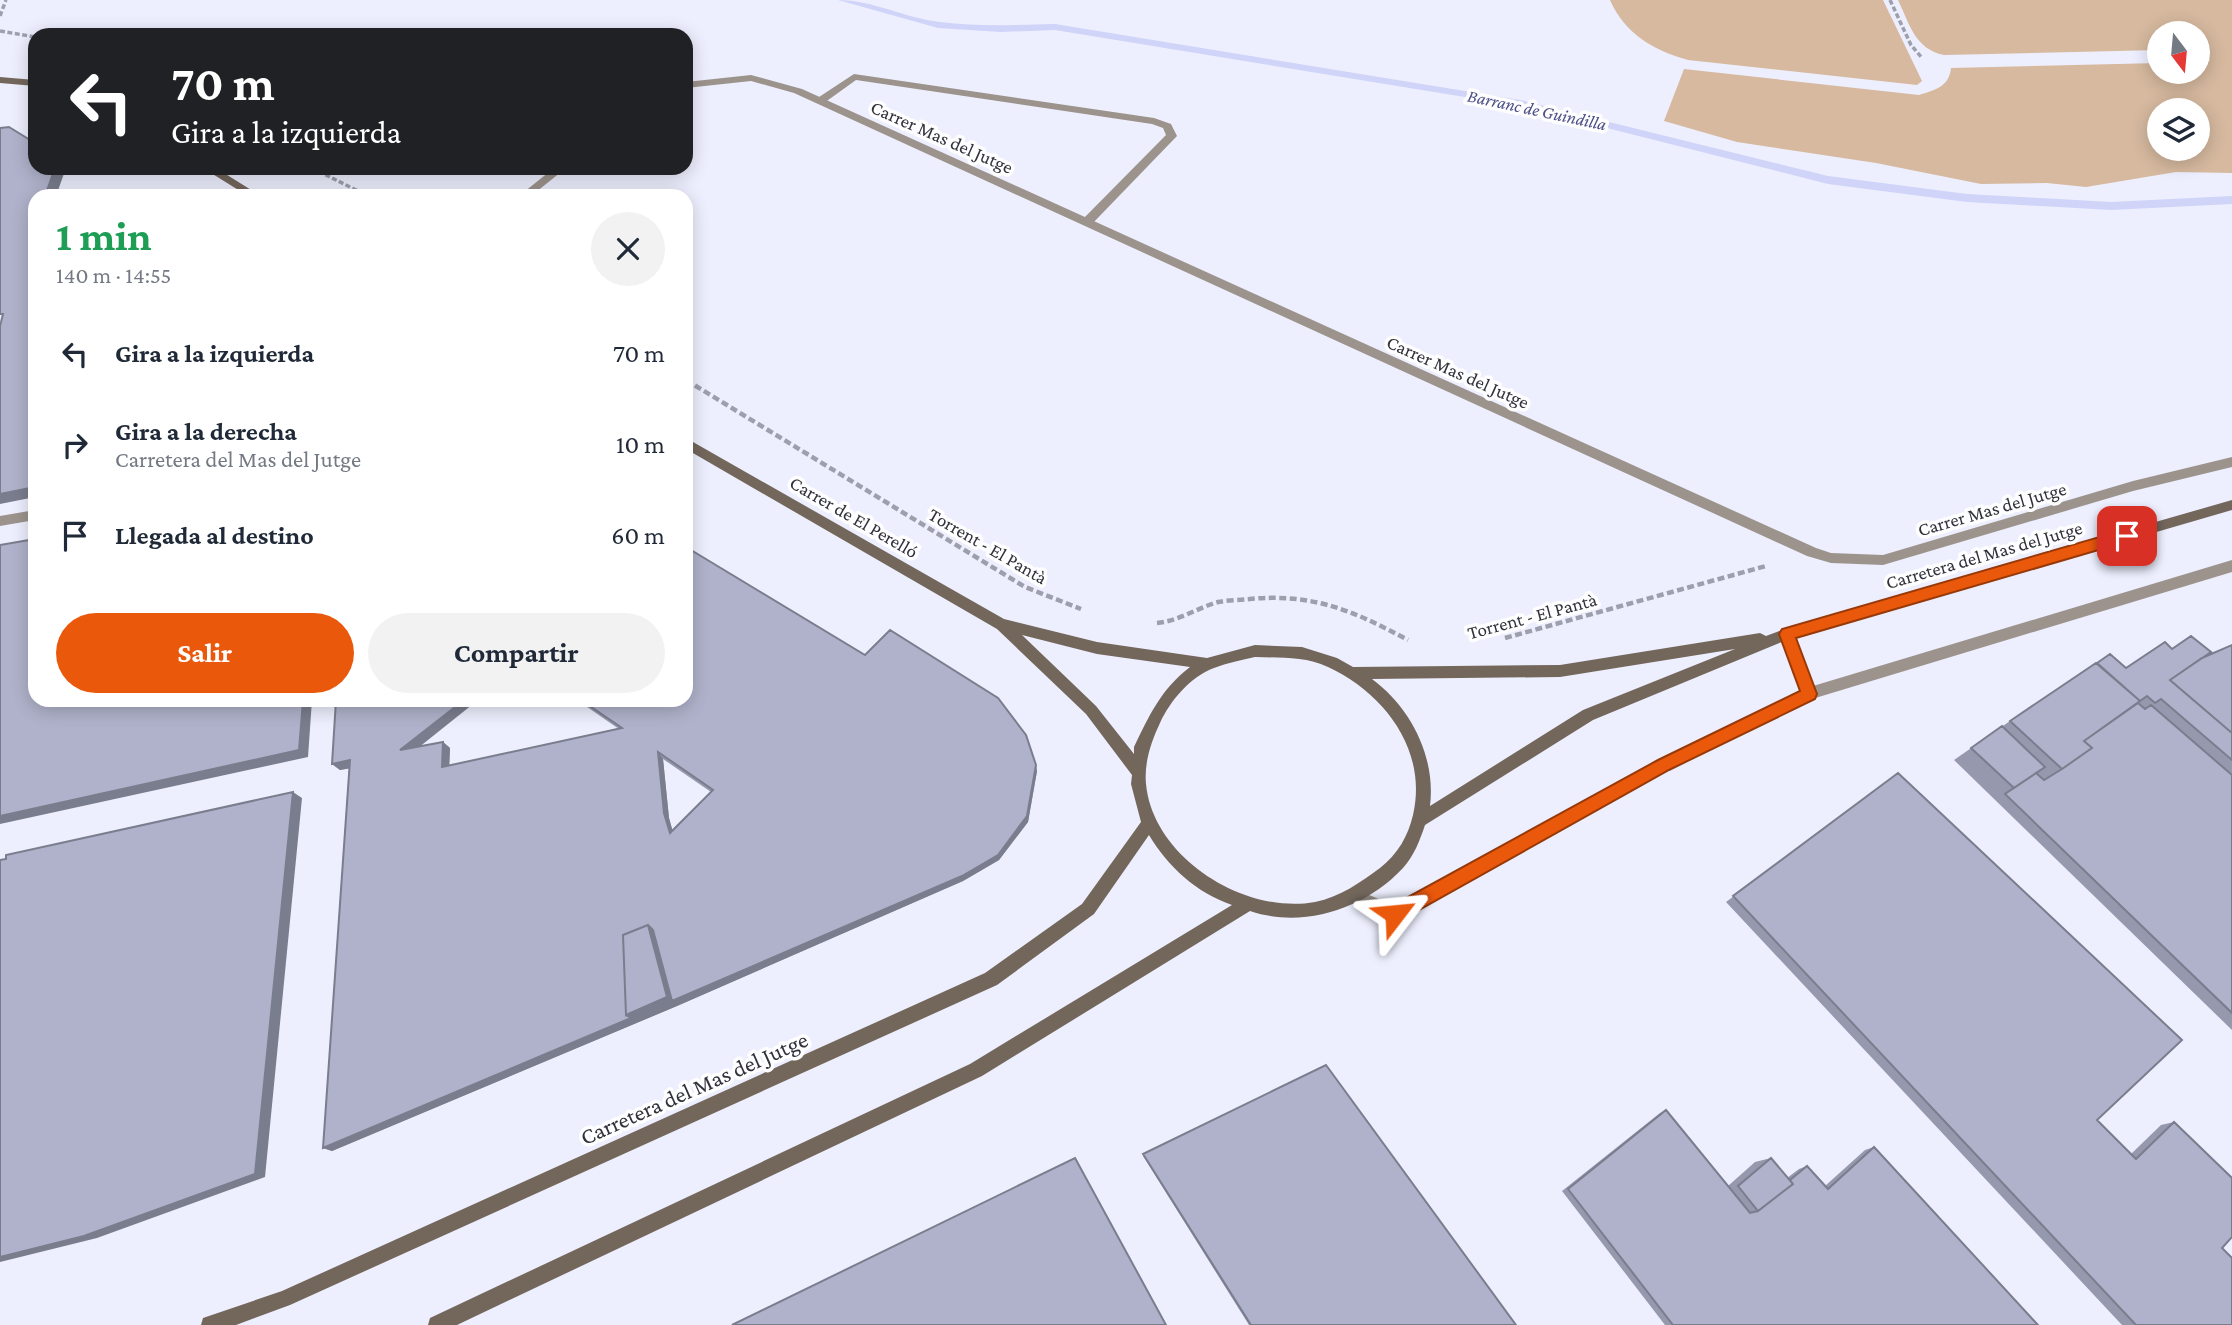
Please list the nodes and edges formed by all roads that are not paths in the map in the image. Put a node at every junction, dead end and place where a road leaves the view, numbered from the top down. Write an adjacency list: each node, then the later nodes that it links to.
1 (0, 80): 2 (street)
2 (28, 82)
3 (693, 84): 4 (street, Carrer Mas del Jutge)
4 (820, 101): 9 (street, Carrer Mas del Jutge); 9 (street)
5 (220, 175): 7 (street)
6 (552, 175): 8 (street)
7 (244, 189)
8 (533, 189)
9 (1087, 222): 11 (street, Carrer Mas del Jutge)
10 (693, 447): 16 (street, Carrer de El Perelló)
11 (2232, 462)
12 (2232, 505): 17 (street, Carretera del Mas del Jutge)
13 (28, 516): 14 (street)
14 (0, 521)
15 (2232, 566): 20 (street)
16 (1002, 625): 18 (street); 21 (street)
17 (1787, 634): 19 (street, Carretera del Mas del Jutge); 20 (street); 22 (street, Carretera del Mas del Jutge)
18 (1208, 664): 19 (street); 21 (street)
19 (1354, 673): 22 (street)
20 (1809, 694): 24 (street)
21 (1138, 770): 23 (street)
22 (1421, 820): 24 (street)
23 (1149, 823): 25 (street); 26 (street, Carretera del Mas del Jutge)
24 (1356, 896): 25 (street)
25 (1246, 905): 27 (street)
26 (210, 1325)
27 (438, 1325)

